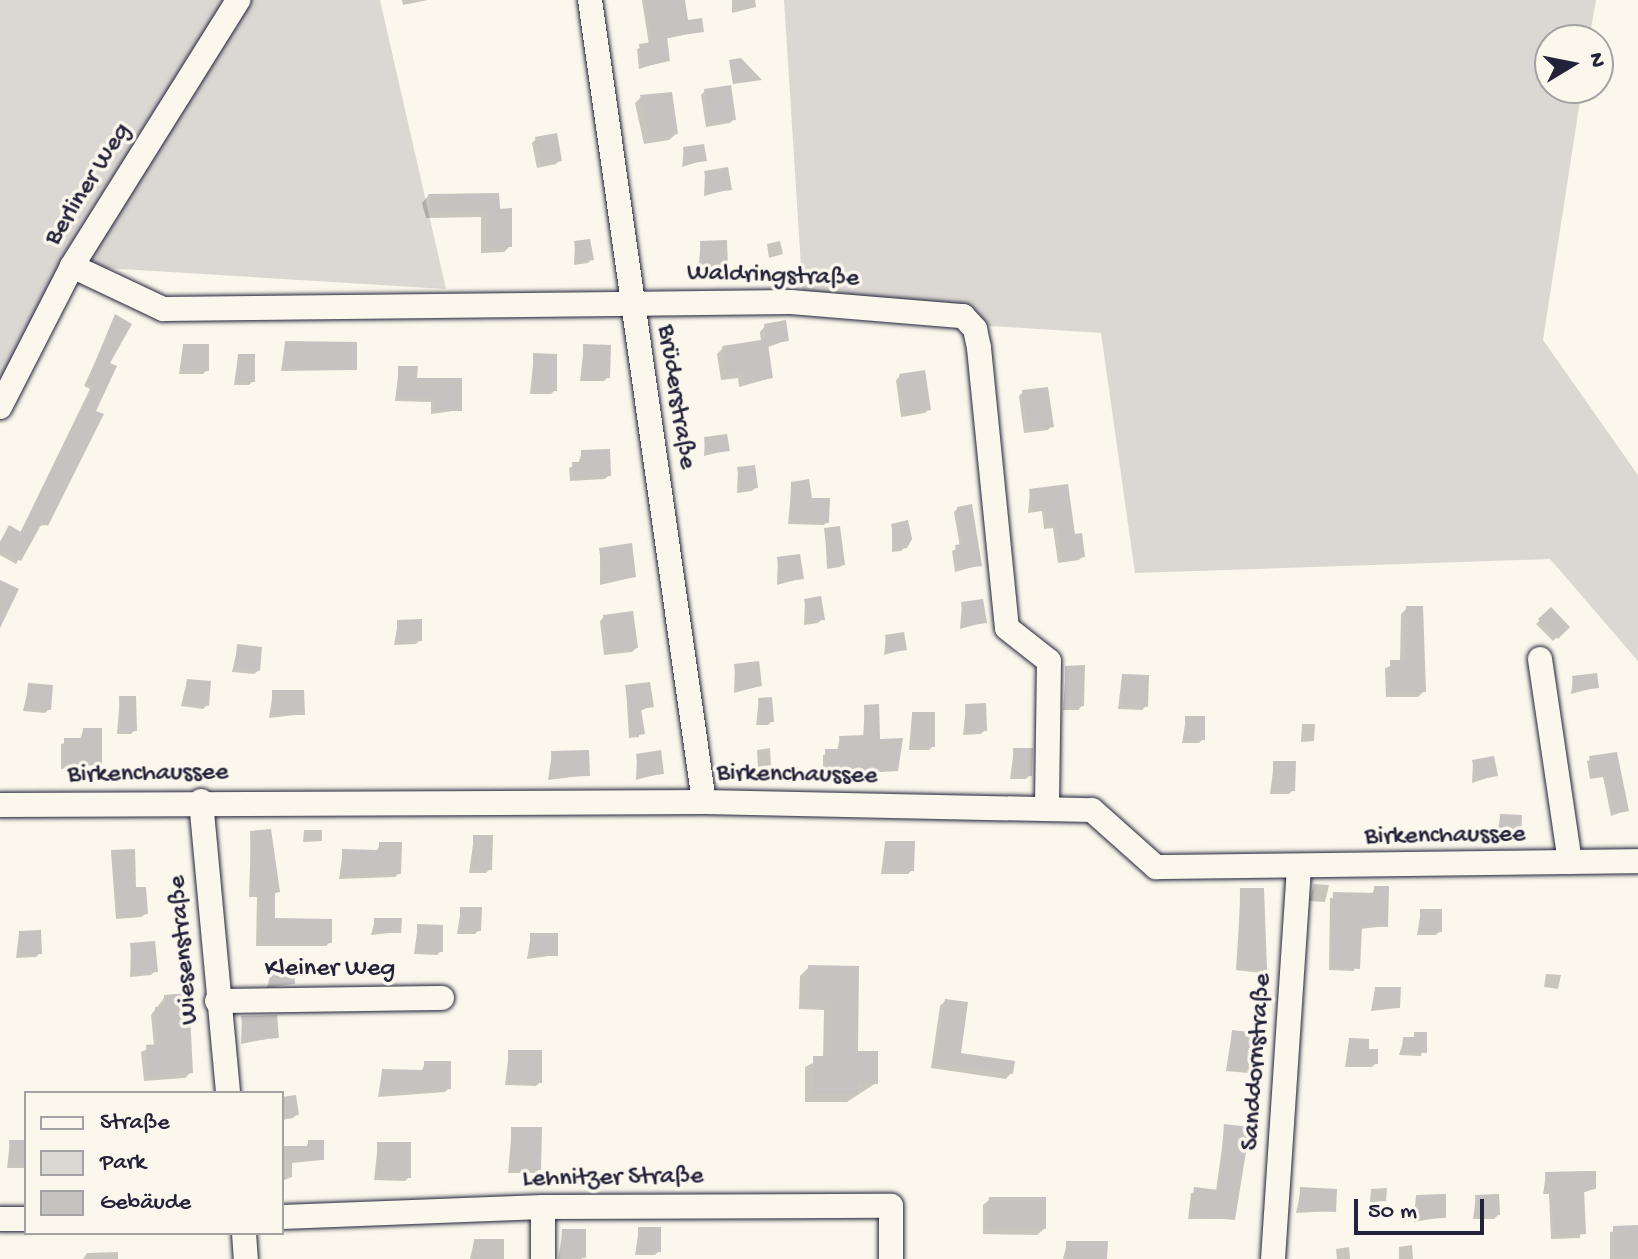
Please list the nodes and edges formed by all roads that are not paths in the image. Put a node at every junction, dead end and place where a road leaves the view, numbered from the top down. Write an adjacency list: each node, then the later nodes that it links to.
1 (238, 0): 3 (street, Berliner Weg)
2 (590, 0): 4 (street, Brüderstraße)
3 (72, 266): 4 (street, Waldringstraße); 5 (street, Berliner Weg)
4 (632, 302): 8 (street, Brüderstraße); 10 (street, Waldringstraße)
5 (0, 407)
6 (1540, 659): 12 (street, Birkenchaussee)
7 (201, 801): 8 (street, Birkenchaussee); 9 (street, Birkenchaussee); 15 (street, Wiesenstraße)
8 (704, 802): 10 (street, Birkenchaussee)
9 (0, 805)
10 (1047, 808): 13 (street, Birkenchaussee)
11 (1638, 861): 12 (street, Birkenchaussee)
12 (1570, 862): 13 (street, Birkenchaussee)
13 (1299, 869): 25 (street, Sanddornstraße)
14 (442, 998): 15 (street, Kleiner Weg)
15 (217, 1001): 16 (street, Wiesenstraße)
16 (228, 1091)
17 (543, 1207): 18 (street, Lehnitzer Straße); 23 (street); 24 (street, Lehnitzer Straße)
18 (284, 1217)
19 (0, 1219): 20 (street)
20 (24, 1219)
21 (244, 1235): 22 (street)
22 (246, 1259)
23 (543, 1259)
24 (891, 1259)
25 (1273, 1259)

